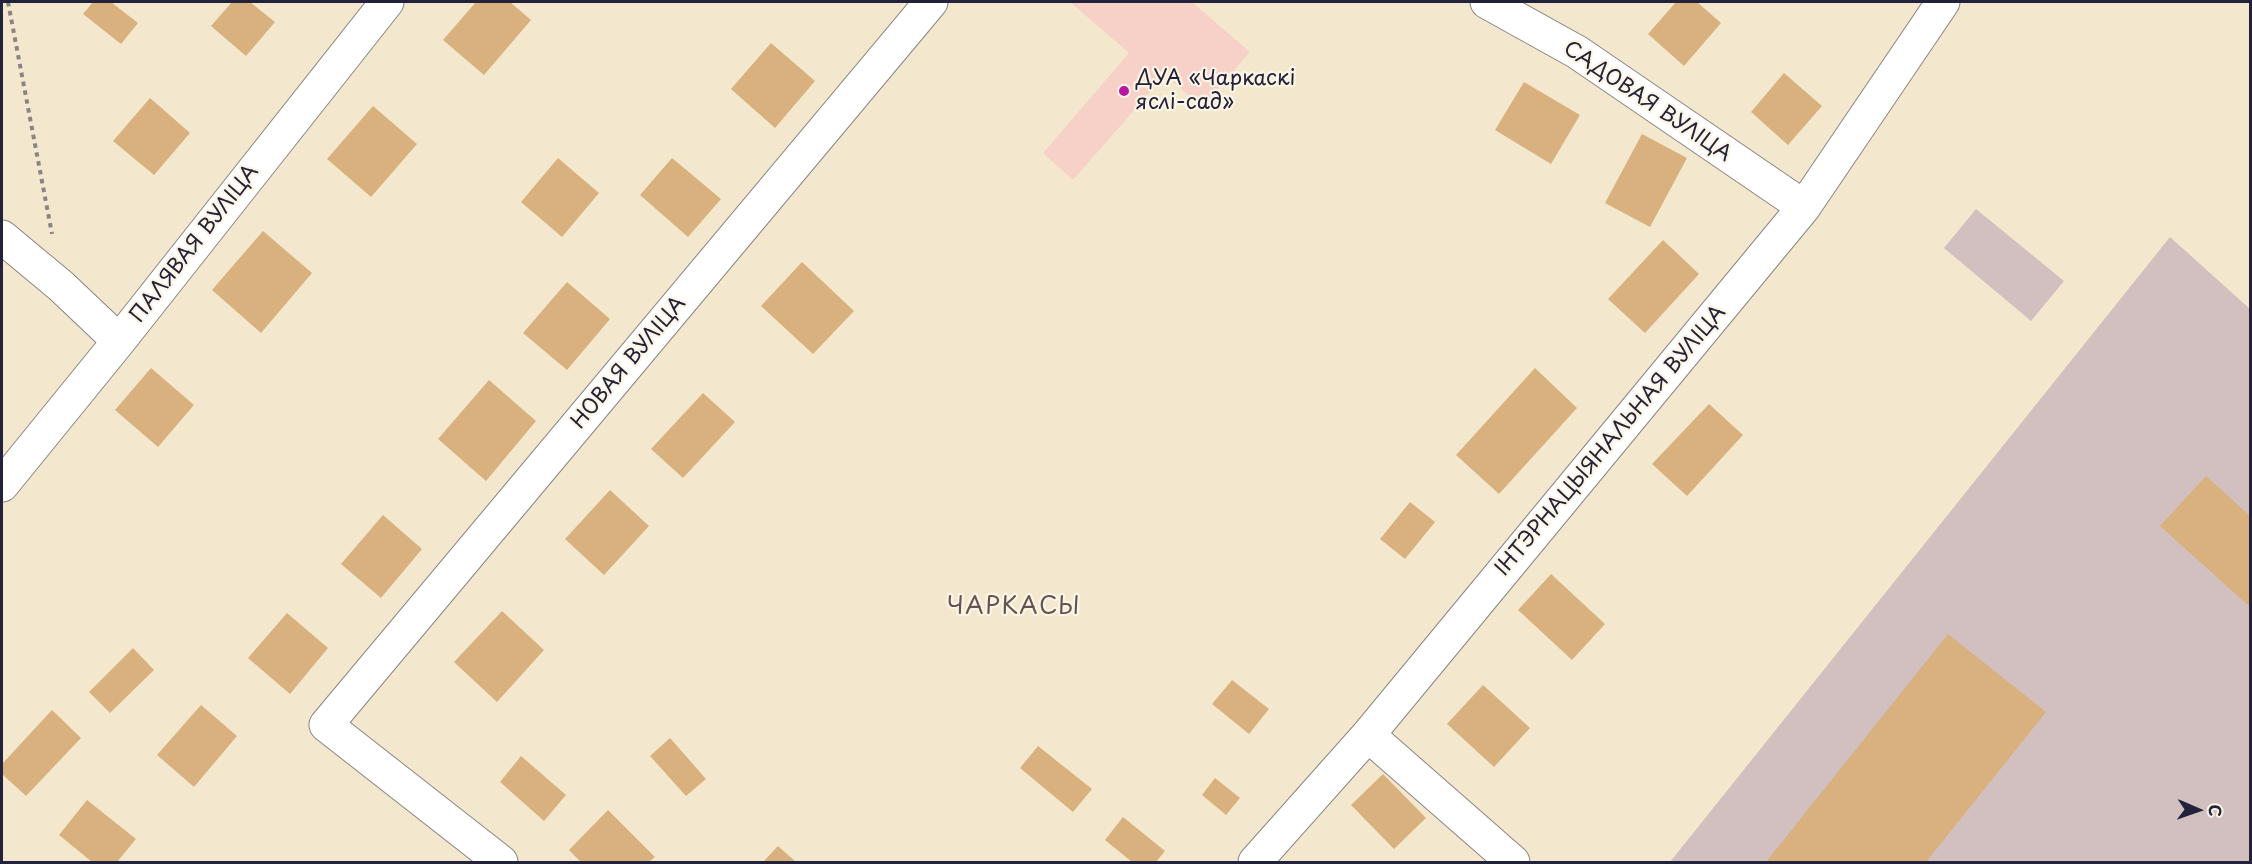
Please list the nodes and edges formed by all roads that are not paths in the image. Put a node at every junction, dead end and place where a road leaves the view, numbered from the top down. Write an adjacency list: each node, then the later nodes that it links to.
1 (387, 2): 7 (street, ПАЛЯВАЯ ВУЛІЦА)
2 (931, 2): 10 (street, НОВАЯ ВУЛІЦА)
3 (1487, 2): 5 (street, САДОВАЯ ВУЛІЦА)
4 (1943, 2): 5 (street, ІНТЭРНАЦЫЯНАЛЬНАЯ ВУЛІЦА)
5 (1804, 207): 9 (street, ІНТЭРНАЦЫЯНАЛЬНАЯ ВУЛІЦА)
6 (2, 237): 7 (street)
7 (119, 341): 8 (street, ПАЛЯВАЯ ВУЛІЦА)
8 (2, 485)
9 (1368, 735): 11 (street, ІНТЭРНАЦЫЯНАЛЬНАЯ ВУЛІЦА); 12 (street)
10 (500, 862)
11 (1255, 862)
12 (1513, 862)

